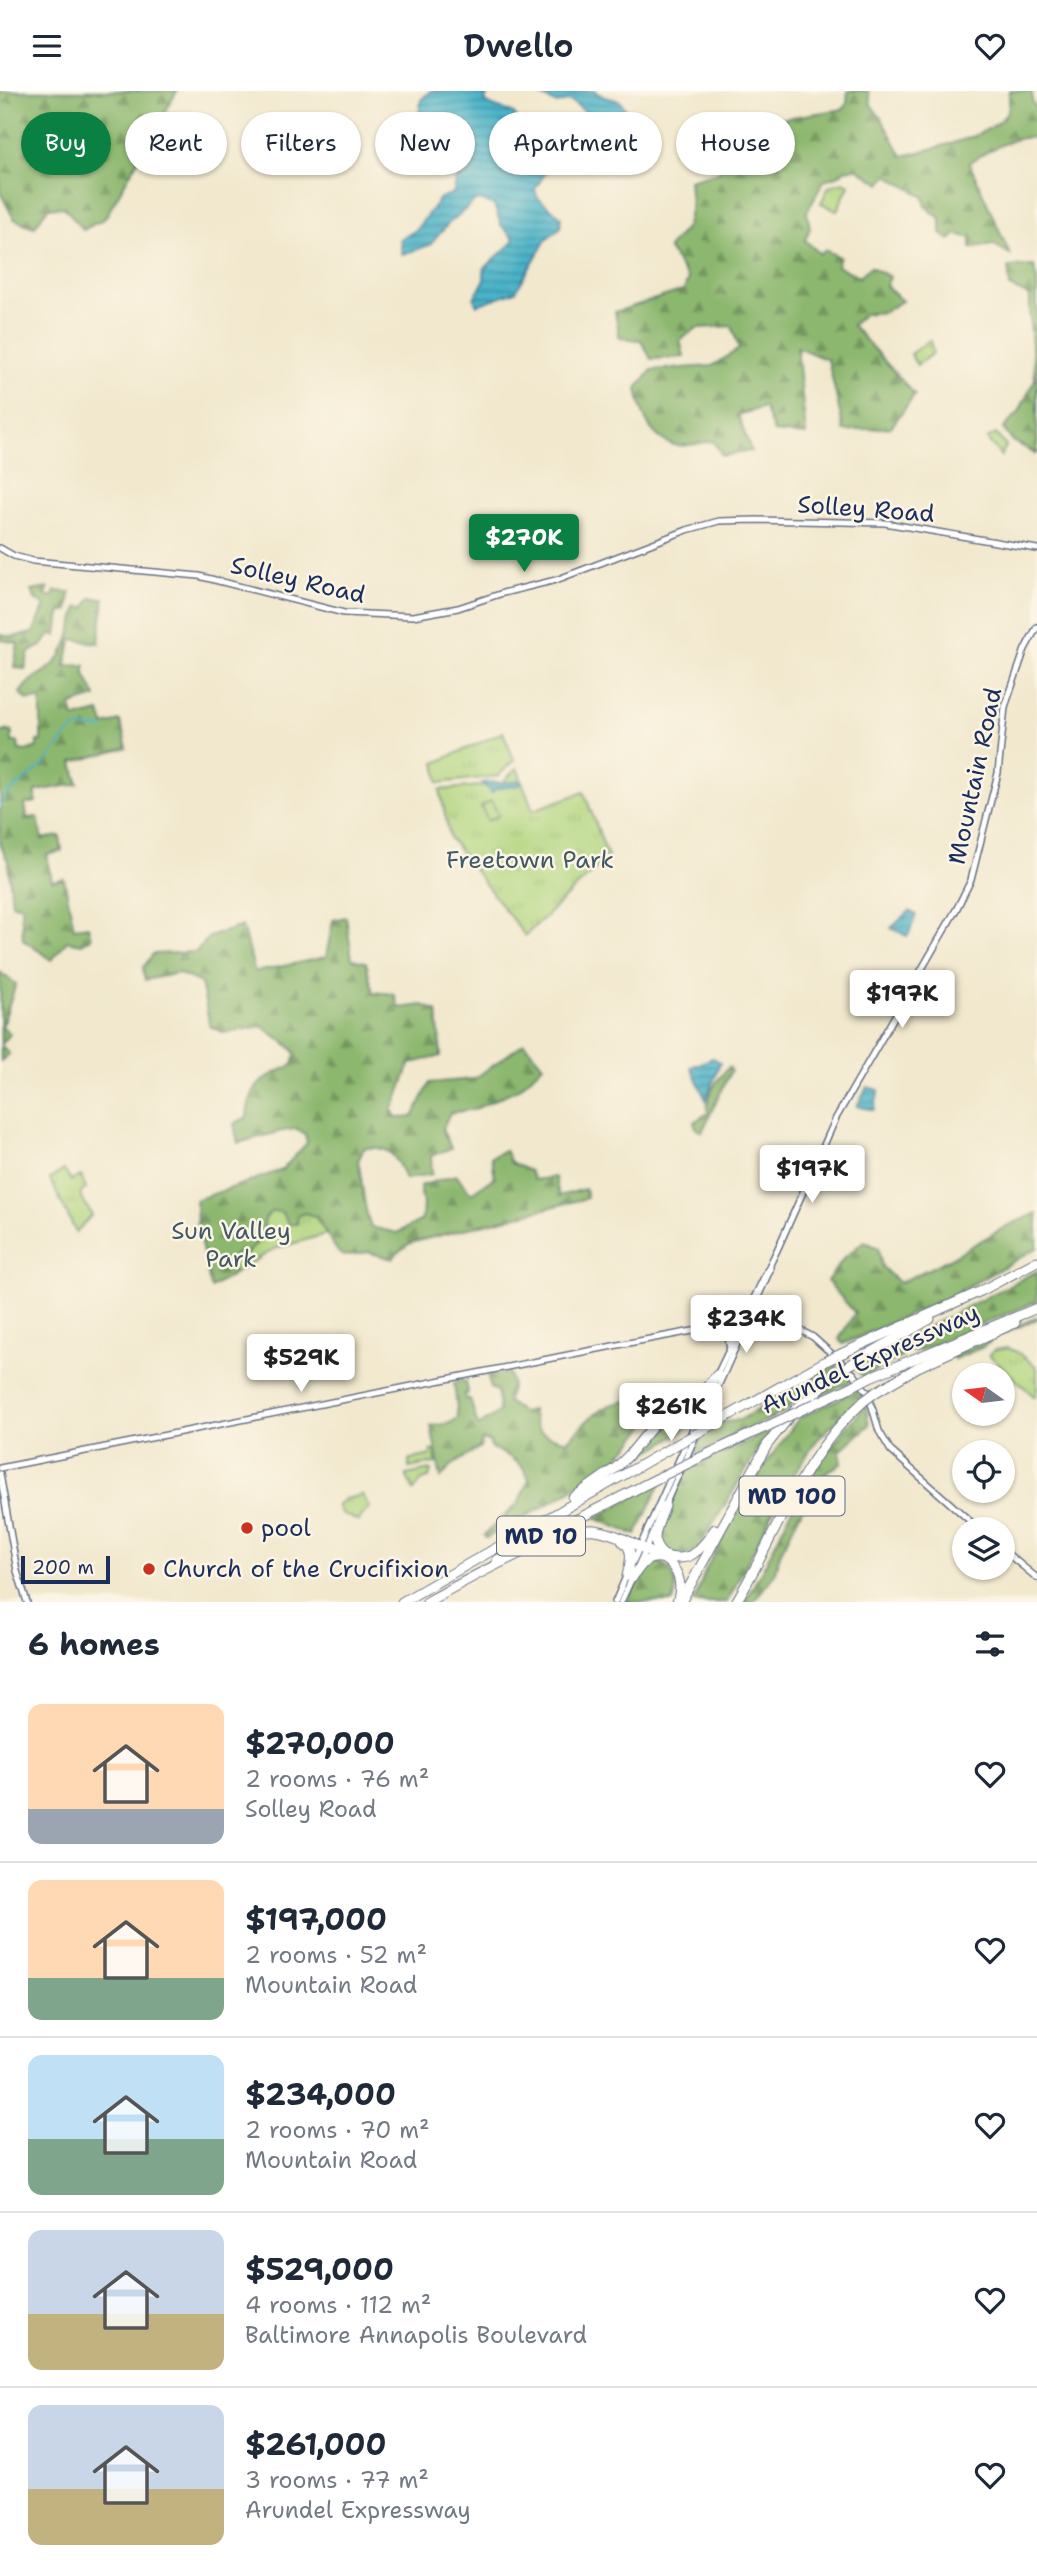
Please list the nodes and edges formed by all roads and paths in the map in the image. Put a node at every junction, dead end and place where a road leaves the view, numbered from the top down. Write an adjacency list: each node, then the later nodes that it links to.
1 (0, 548): 2 (main road, Solley Road)
2 (1037, 549)
3 (1037, 627): 6 (main road, Mountain Road)
4 (1037, 1261): 5 (highway, Arundel Expressway / MD 10)
5 (981, 1291): 17 (highway, MD 100, bridge); 21 (highway, Arundel Expressway / MD 10, bridge)
6 (751, 1306): 8 (main road); 9 (main road, Mountain Road); 10 (main road)
7 (1037, 1310): 30 (highway, Arundel Expressway / MD 10, bridge); 34 (highway, MD 100, bridge)
8 (760, 1320): 9 (main road); 20 (main road)
9 (744, 1322): 10 (main road); 12 (main road, Mountain Road); 15 (main road, Mountain Road)
10 (723, 1326): 11 (main road)
11 (712, 1328): 12 (main road); 16 (main road)
12 (728, 1350): 13 (main road, Mountain Road)
13 (717, 1375): 14 (highway); 15 (main road, Mountain Road)
14 (696, 1395): 15 (highway); 21 (highway)
15 (708, 1400): 19 (main road, Mountain Road); 23 (main road, Mountain Road)
16 (0, 1468)
17 (752, 1472): 24 (highway); 33 (highway, MD 100)
18 (0, 1474): 28 (main road)
19 (665, 1506): 23 (main road, Mountain Road); 24 (highway)
20 (965, 1517)
21 (520, 1535): 29 (highway, Arundel Expressway / MD 10)
22 (615, 1536): 23 (highway); 26 (highway); 30 (highway)
23 (643, 1548): 24 (highway); 26 (main road, Mountain Road)
24 (666, 1558): 26 (highway); 33 (highway)
25 (1015, 1560): 27 (main road)
26 (629, 1577): 31 (main road, Mountain Road); 32 (main road, Mountain Road)
27 (1037, 1578)
28 (27, 1602)
29 (402, 1602)
30 (425, 1602)
31 (615, 1602)
32 (621, 1602)
33 (679, 1602)
34 (738, 1602)

